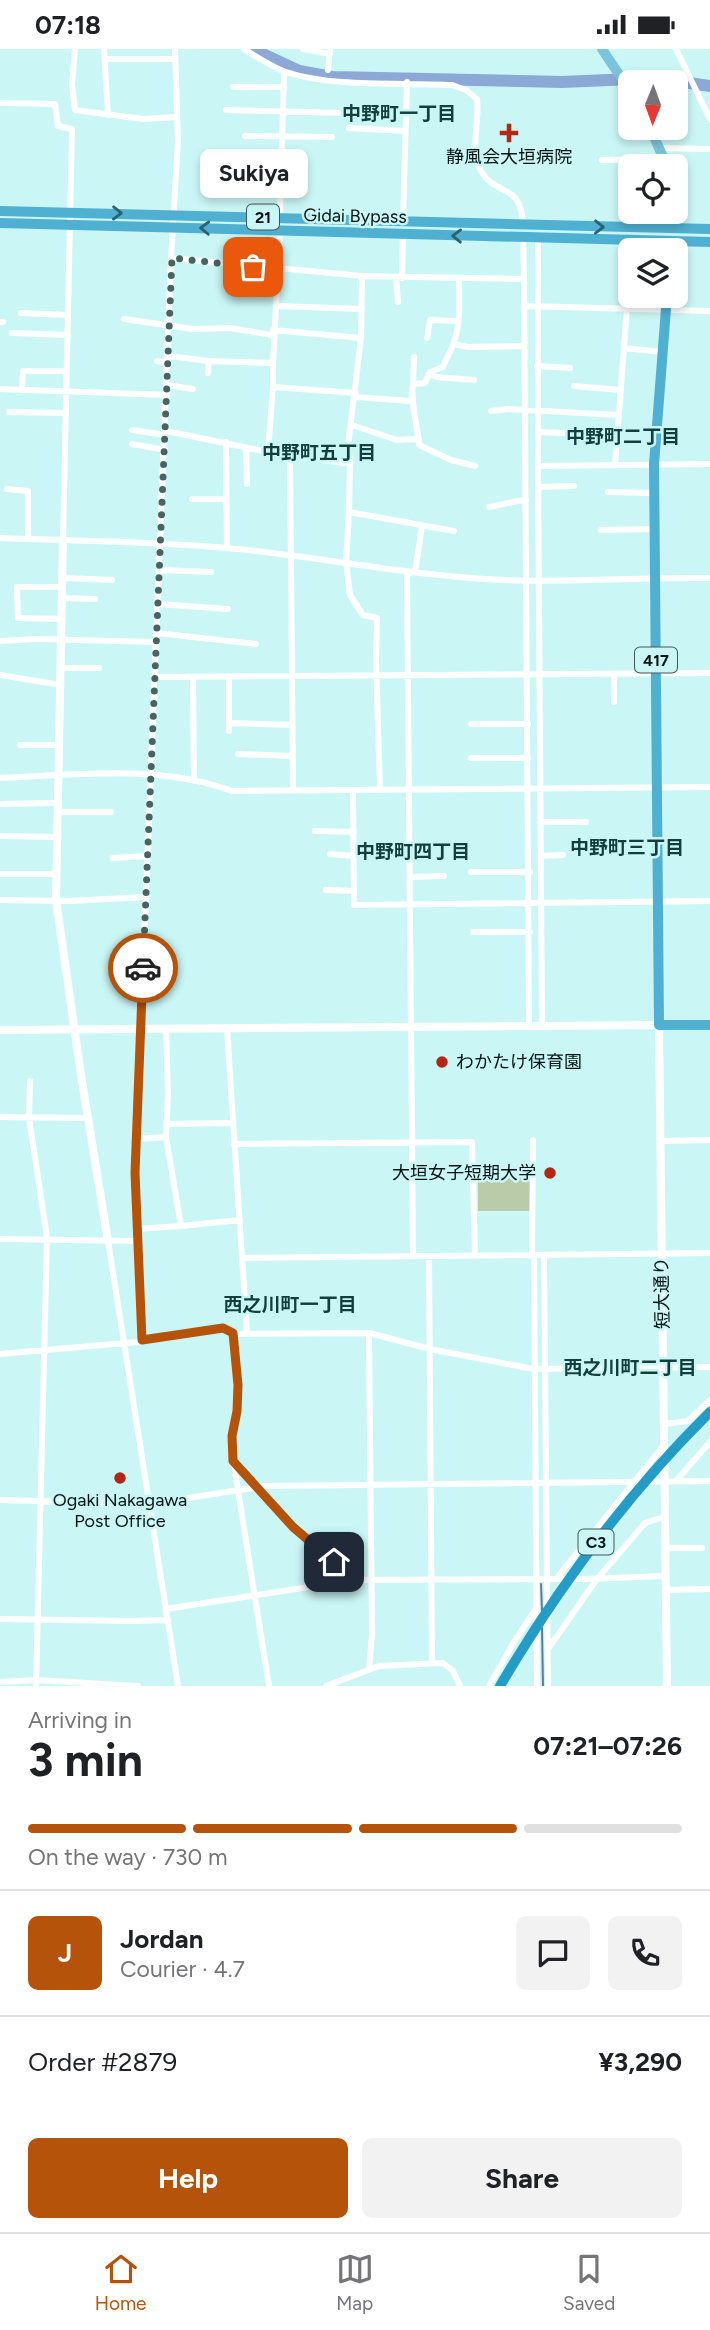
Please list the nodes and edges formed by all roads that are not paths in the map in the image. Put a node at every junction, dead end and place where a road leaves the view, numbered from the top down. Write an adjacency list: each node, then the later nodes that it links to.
1 (75, 49): 21 (street)
2 (104, 49): 9 (street)
3 (175, 49): 10 (street)
4 (244, 49): 12 (street)
5 (303, 49): 8 (street)
6 (602, 49): 13 (main road)
7 (676, 49): 23 (street)
8 (330, 52): 11 (street)
9 (104, 59): 10 (street); 21 (street)
10 (175, 59): 22 (street)
11 (328, 70)
12 (284, 72): 14 (street); 16 (street)
13 (618, 72)
14 (407, 82): 25 (street); 47 (street)
15 (233, 87): 16 (street)
16 (284, 87): 19 (street)
17 (0, 103): 36 (street)
18 (226, 110): 19 (street)
19 (284, 111): 20 (street); 27 (street)
20 (345, 113)
21 (108, 115): 22 (street)
22 (177, 117): 37 (street)
23 (710, 117)
24 (349, 128): 25 (street)
25 (405, 131): 39 (street)
26 (245, 135): 27 (street)
27 (283, 136): 28 (street); 38 (street)
28 (332, 137)
29 (655, 140): 30 (main road)
30 (659, 148): 31 (street); 32 (main road)
31 (710, 149)
32 (662, 154)
33 (602, 160): 34 (street)
34 (618, 161)
35 (0, 211): 36 (highway, Gidai Bypass / 21)
36 (71, 213): 37 (highway, Gidai Bypass / 21, one-way to 37); 42 (street)
37 (175, 214): 38 (highway, Gidai Bypass / 21); 43 (street)
38 (280, 217): 39 (highway, Gidai Bypass / 21)
39 (403, 220): 47 (highway, Gidai Bypass / 21)
40 (0, 223): 42 (highway, Gidai Bypass / 21)
41 (674, 224): 44 (main road)
42 (70, 225): 43 (highway, Gidai Bypass / 21); 68 (street)
43 (173, 227): 46 (highway, Gidai Bypass / 21, one-way to 43); 53 (street)
44 (674, 228): 45 (highway, Gidai Bypass / 21); 47 (highway, Gidai Bypass / 21, one-way to 44); 49 (highway)
45 (710, 229)
46 (280, 231): 48 (highway, Gidai Bypass / 21); 54 (street)
47 (528, 232): 48 (highway, Gidai Bypass / 21, one-way to 48); 50 (highway, Gidai Bypass / 21); 58 (street); 61 (street)
48 (403, 235): 56 (street)
49 (673, 238)
50 (618, 241)
51 (710, 242): 52 (highway, Gidai Bypass / 21)
52 (688, 244)
53 (172, 258): 54 (street); 71 (street)
54 (280, 269): 55 (street); 60 (street)
55 (362, 276): 56 (street); 64 (street)
56 (399, 277): 57 (street); 59 (street)
57 (459, 279): 58 (street); 70 (street)
58 (524, 279): 61 (street)
59 (398, 302)
60 (276, 306): 64 (street); 72 (street)
61 (530, 306): 62 (street); 78 (street); 86 (street)
62 (618, 308)
63 (627, 308): 65 (street); 79 (street)
64 (362, 309): 75 (street)
65 (666, 310): 66 (street); 80 (highway, 417)
66 (710, 311)
67 (21, 313): 68 (street)
68 (68, 315): 74 (street)
69 (124, 319): 71 (street)
70 (458, 321): 76 (street); 77 (street)
71 (170, 326): 72 (street); 82 (street)
72 (273, 332): 75 (street); 85 (street)
73 (12, 333): 74 (street)
74 (68, 335): 88 (street)
75 (361, 338): 102 (street)
76 (426, 338)
77 (454, 344): 78 (street); 90 (street)
78 (524, 346): 104 (street)
79 (624, 348): 80 (street); 99 (street)
80 (662, 352): 122 (highway, 417)
81 (414, 357): 92 (street)
82 (169, 359): 83 (street); 84 (street); 93 (street)
83 (157, 361)
84 (209, 361): 85 (street); 89 (street)
85 (273, 363): 95 (street)
86 (537, 366): 87 (street); 104 (street)
87 (570, 368)
88 (67, 372): 98 (street); 100 (street)
89 (208, 373)
90 (429, 374): 91 (street); 92 (street)
91 (474, 380)
92 (413, 384): 103 (street)
93 (167, 385): 96 (street); 101 (street)
94 (574, 386): 99 (street)
95 (273, 387): 102 (street); 119 (street)
96 (192, 389)
97 (0, 390): 98 (street)
98 (22, 390): 100 (street)
99 (621, 390): 108 (street)
100 (66, 391): 101 (street); 107 (street)
101 (167, 395): 112 (street)
102 (356, 395): 103 (street); 109 (street)
103 (411, 401): 114 (street)
104 (531, 410): 105 (street); 108 (street); 111 (street); 135 (street)
105 (491, 411)
106 (9, 412): 107 (street)
107 (66, 414): 144 (street)
108 (618, 415): 113 (street)
109 (352, 425): 114 (street); 121 (street)
110 (132, 430): 112 (street)
111 (538, 432): 113 (street); 126 (street)
112 (165, 433): 115 (street); 118 (street)
113 (617, 435): 124 (street)
114 (419, 439): 125 (street)
115 (226, 442): 117 (street); 134 (street)
116 (132, 444): 118 (street)
117 (246, 448): 119 (street); 127 (street)
118 (165, 450): 145 (street)
119 (268, 452): 120 (street)
120 (290, 455): 121 (street); 147 (street)
121 (350, 461): 137 (street)
122 (654, 464): 123 (street); 124 (street); 132 (highway, 417)
123 (710, 464)
124 (615, 465): 126 (street)
125 (475, 466)
126 (538, 466): 129 (street)
127 (247, 484)
128 (574, 486): 129 (street)
129 (538, 487): 155 (street)
130 (7, 489): 143 (street)
131 (608, 492): 132 (street)
132 (655, 493): 139 (highway, 417)
133 (192, 499): 134 (street)
134 (227, 499): 146 (street)
135 (526, 500): 136 (street); 155 (street)
136 (489, 507)
137 (349, 512): 138 (street); 148 (street)
138 (422, 526): 141 (street); 151 (street)
139 (655, 529): 140 (street); 152 (highway, 417)
140 (601, 530)
141 (454, 531)
142 (0, 538): 143 (street)
143 (28, 539): 144 (street)
144 (63, 540): 145 (street); 156 (street)
145 (161, 543): 146 (street); 149 (street)
146 (227, 548): 147 (street)
147 (290, 555): 148 (street); 178 (street)
148 (346, 562): 151 (street); 179 (street)
149 (160, 570): 150 (street); 159 (street)
150 (211, 572)
151 (413, 572): 155 (street); 174 (street)
152 (655, 578): 153 (street); 155 (street); 169 (highway, 417)
153 (710, 578)
154 (112, 580): 156 (street)
155 (533, 580): 173 (street); 173 (street)
156 (63, 582): 157 (street); 161 (street)
157 (62, 598): 158 (street); 161 (street)
158 (95, 599)
159 (158, 604): 160 (street); 162 (street)
160 (228, 609)
161 (62, 619): 163 (street)
162 (157, 633): 165 (street); 166 (street)
163 (61, 639): 164 (street); 165 (street); 167 (street)
164 (0, 641)
165 (157, 642): 175 (street)
166 (256, 644)
167 (61, 668): 168 (street); 180 (street)
168 (99, 668)
169 (656, 673): 170 (street); 171 (street); 198 (highway, 417)
170 (710, 673)
171 (614, 674): 173 (street); 181 (street)
172 (0, 675): 180 (street)
173 (533, 675): 174 (street); 184 (street); 199 (street)
174 (408, 676): 179 (street); 201 (street)
175 (155, 677): 176 (street); 193 (street)
176 (193, 677): 177 (street); 196 (street)
177 (229, 677): 178 (street); 182 (street)
178 (291, 677): 179 (street); 185 (street)
179 (377, 677): 200 (street)
180 (61, 685): 188 (street)
181 (614, 702)
182 (229, 723): 185 (street); 186 (street)
183 (471, 724): 184 (street)
184 (528, 724): 192 (street)
185 (292, 725): 190 (street)
186 (229, 731)
187 (20, 745): 188 (street)
188 (59, 745): 194 (street)
189 (238, 754): 190 (street)
190 (292, 755): 202 (street)
191 (471, 758): 192 (street)
192 (528, 758): 199 (street)
193 (151, 774): 194 (street); 196 (street); 215 (street)
194 (59, 776): 195 (street); 205 (street)
195 (0, 778)
196 (194, 781): 202 (street)
197 (710, 787): 198 (street)
198 (657, 788): 199 (street); 230 (highway, 417)
199 (535, 789): 201 (street); 207 (street); 220 (street)
200 (380, 790): 201 (street); 203 (street)
201 (409, 790): 224 (street)
202 (293, 791): 203 (street)
203 (353, 791): 210 (street)
204 (2, 804): 205 (street)
205 (58, 808): 206 (street); 212 (street)
206 (111, 812)
207 (540, 822): 208 (street); 217 (street)
208 (586, 822)
209 (315, 831): 210 (street)
210 (354, 832): 216 (street)
211 (1, 836): 212 (street)
212 (57, 837): 222 (street)
213 (330, 853): 216 (street)
214 (563, 855): 217 (street)
215 (148, 856): 218 (street); 227 (street)
216 (354, 856): 226 (street)
217 (541, 856): 232 (street)
218 (113, 858)
219 (471, 872): 220 (street)
220 (530, 872): 232 (street)
221 (0, 874): 222 (street)
222 (56, 874): 229 (street)
223 (444, 876): 224 (street)
224 (410, 877): 233 (street)
225 (326, 890): 226 (street)
226 (354, 891): 233 (street)
227 (146, 897): 229 (street); 240 (street)
228 (0, 900): 229 (street)
229 (56, 900): 243 (street)
230 (658, 901): 231 (street); 232 (street); 238 (highway, 417)
231 (710, 901)
232 (536, 903): 233 (street); 235 (street); 236 (street)
233 (410, 904): 237 (street)
234 (473, 932): 235 (street)
235 (530, 932): 236 (street)
236 (536, 1024): 237 (street); 238 (street)
237 (412, 1025): 242 (street); 256 (street)
238 (659, 1025): 239 (highway); 255 (street, 短大通り)
239 (710, 1025)
240 (141, 1028): 241 (street); 243 (street); 252 (street)
241 (166, 1028): 242 (street); 250 (street)
242 (227, 1028): 249 (street)
243 (75, 1029): 244 (street); 248 (street)
244 (0, 1030)
245 (30, 1081): 247 (street)
246 (0, 1117): 247 (street)
247 (29, 1118): 248 (street); 262 (street)
248 (88, 1118): 263 (street)
249 (233, 1123): 250 (street); 257 (street)
250 (166, 1124): 251 (street)
251 (166, 1137): 252 (street); 259 (street)
252 (136, 1139): 260 (street)
253 (533, 1140): 269 (street)
254 (710, 1140): 255 (street)
255 (660, 1141): 266 (street, 短大通り)
256 (413, 1142): 257 (street); 267 (street); 268 (street)
257 (234, 1144): 258 (street)
258 (240, 1220): 259 (street); 271 (street)
259 (181, 1226): 260 (street)
260 (137, 1229): 264 (street)
261 (0, 1239): 262 (street)
262 (47, 1240): 263 (street); 277 (street)
263 (108, 1241): 264 (street); 276 (street)
264 (137, 1241): 275 (street)
265 (710, 1253): 266 (street)
266 (662, 1254): 269 (street); 281 (street, 短大通り)
267 (413, 1256): 270 (street); 271 (street)
268 (475, 1256): 269 (street); 270 (street)
269 (537, 1256): 282 (street)
270 (429, 1257): 278 (street)
271 (242, 1258): 273 (street)
272 (233, 1333): 273 (street); 275 (street); 288 (street)
273 (247, 1333): 274 (street)
274 (369, 1333): 278 (street); 293 (street)
275 (142, 1340): 276 (street)
276 (124, 1343): 277 (street); 300 (street)
277 (44, 1349): 279 (street); 299 (street)
278 (430, 1349): 282 (street); 294 (street)
279 (0, 1355)
280 (710, 1367): 281 (street)
281 (663, 1368): 282 (street); 285 (street, 短大通り)
282 (540, 1369): 295 (street)
283 (710, 1400): 285 (street)
284 (710, 1412): 331 (highway, C3)
285 (664, 1425): 287 (street, 短大通り)
286 (710, 1442): 289 (street)
287 (664, 1445): 291 (street); 292 (street, 短大通り)
288 (233, 1461): 296 (street); 297 (street)
289 (676, 1481): 290 (street); 292 (street)
290 (710, 1481)
291 (635, 1482): 292 (street); 295 (street); 309 (street)
292 (664, 1482): 301 (street, 短大通り)
293 (370, 1484): 294 (street); 296 (street); 305 (street)
294 (431, 1484): 295 (street); 306 (street)
295 (541, 1484): 307 (street); 308 (street)
296 (258, 1487): 297 (street); 311 (street)
297 (239, 1489): 300 (street); 314 (street)
298 (0, 1500): 299 (street)
299 (40, 1501): 300 (street); 318 (street)
300 (150, 1504): 316 (street)
301 (664, 1517): 302 (street, 短大通り); 310 (street)
302 (665, 1548): 303 (street); 304 (street, 短大通り)
303 (702, 1548)
304 (666, 1576): 310 (street); 313 (street, 短大通り)
305 (371, 1579): 306 (street); 311 (street); 322 (street)
306 (431, 1579): 307 (street); 321 (street)
307 (537, 1579): 308 (street); 315 (street)
308 (547, 1579): 309 (street); 320 (street)
309 (556, 1579): 310 (street)
310 (597, 1579): 320 (street)
311 (354, 1580): 314 (street)
312 (710, 1588): 313 (street)
313 (666, 1590): 334 (street, 短大通り)
314 (256, 1595): 316 (street); 327 (street)
315 (537, 1607): 330 (street); 332 (street)
316 (166, 1609): 319 (street)
317 (0, 1619): 318 (street)
318 (37, 1619): 319 (street); 324 (street)
319 (168, 1620): 326 (street)
320 (548, 1649): 333 (street)
321 (432, 1663): 322 (street); 329 (street)
322 (369, 1670): 328 (street)
323 (0, 1682): 324 (street)
324 (36, 1683): 325 (street)
325 (138, 1686)
326 (178, 1686)
327 (269, 1686)
328 (326, 1686)
329 (460, 1686)
330 (489, 1686)
331 (500, 1686)
332 (537, 1686)
333 (548, 1686)
334 (667, 1686)

